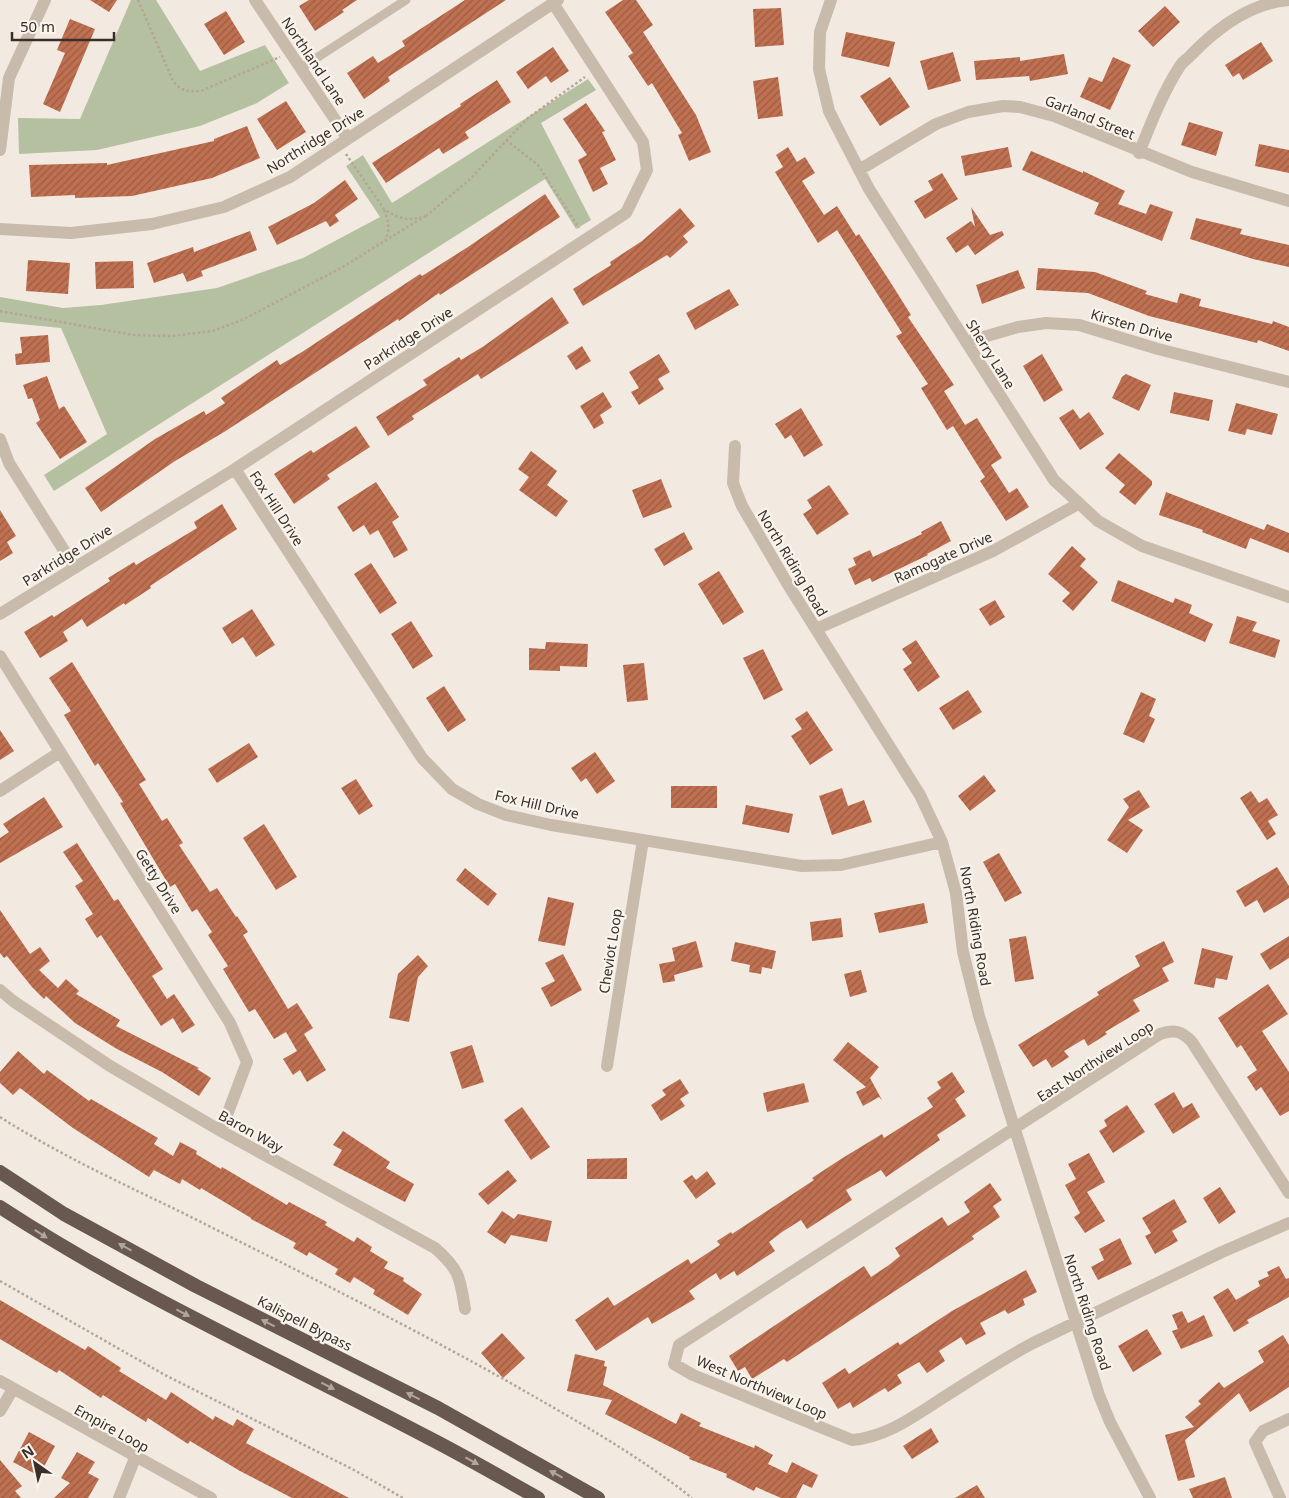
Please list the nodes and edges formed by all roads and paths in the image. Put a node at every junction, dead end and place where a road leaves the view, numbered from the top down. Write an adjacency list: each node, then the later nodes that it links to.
1 (45, 0): 13 (street)
2 (138, 0): 8 (path)
3 (255, 0): 8 (street, Northland Lane)
4 (406, 0): 9 (lane)
5 (831, 0): 15 (street, Sherry Lane)
6 (1289, 0): 14 (street)
7 (555, 2): 10 (street, Parkridge Drive); 12 (street, Northridge Drive)
8 (290, 53): 9 (street, Northland Lane)
9 (300, 68): 12 (street, Northland Lane)
10 (596, 70): 11 (path); 20 (street, Parkridge Drive)
11 (506, 140): 18 (path); 20 (path)
12 (343, 142): 17 (path); 19 (street, Northridge Drive)
13 (0, 150)
14 (1139, 152): 15 (street, Garland Street); 16 (street, Garland Street)
15 (859, 170): 23 (street, Sherry Lane)
16 (1289, 201)
17 (380, 204): 18 (path); 21 (path)
18 (427, 215): 21 (path)
19 (0, 229)
20 (586, 240): 27 (street, Parkridge Drive)
21 (378, 246): 22 (path)
22 (0, 311)
23 (966, 342): 24 (street, Kirsten Drive); 28 (street, Sherry Lane)
24 (1289, 382)
25 (0, 439): 29 (street)
26 (735, 446): 32 (street, North Riding Road)
27 (235, 469): 29 (street, Parkridge Drive); 36 (street, Fox Hill Drive)
28 (1078, 504): 30 (street, Sherry Lane); 32 (street, Ramogate Drive)
29 (75, 568): 31 (street, Parkridge Drive)
30 (1289, 597)
31 (0, 614)
32 (816, 629): 37 (street, North Riding Road)
33 (0, 656): 34 (street, Getty Drive)
34 (60, 752): 35 (street); 42 (street, Getty Drive)
35 (0, 791)
36 (643, 840): 37 (street, Fox Hill Drive); 39 (street, Cheviot Loop)
37 (942, 842): 41 (street, North Riding Road)
38 (0, 990): 42 (street, Baron Way)
39 (607, 1066)
40 (0, 1117): 60 (path)
41 (1014, 1130): 44 (street, East Northview Loop); 49 (street, North Riding Road); 49 (street, West Northview Loop)
42 (220, 1131): 48 (street, Baron Way)
43 (0, 1172): 59 (highway, Kalispell Bypass, one-way to 43)
44 (1289, 1193)
45 (0, 1207): 58 (highway, one-way to 58)
46 (1289, 1223): 49 (street)
47 (0, 1281): 57 (path)
48 (465, 1309)
49 (1076, 1322): 61 (street, North Riding Road)
50 (0, 1381): 51 (street, Empire Loop)
51 (13, 1389): 52 (street); 54 (street, Empire Loop)
52 (0, 1411)
53 (1289, 1419): 62 (street)
54 (136, 1458): 55 (street); 56 (street, Empire Loop)
55 (119, 1498)
56 (211, 1498)
57 (403, 1498)
58 (538, 1498)
59 (598, 1498)
60 (692, 1498)
61 (1150, 1498)
62 (1280, 1498)

